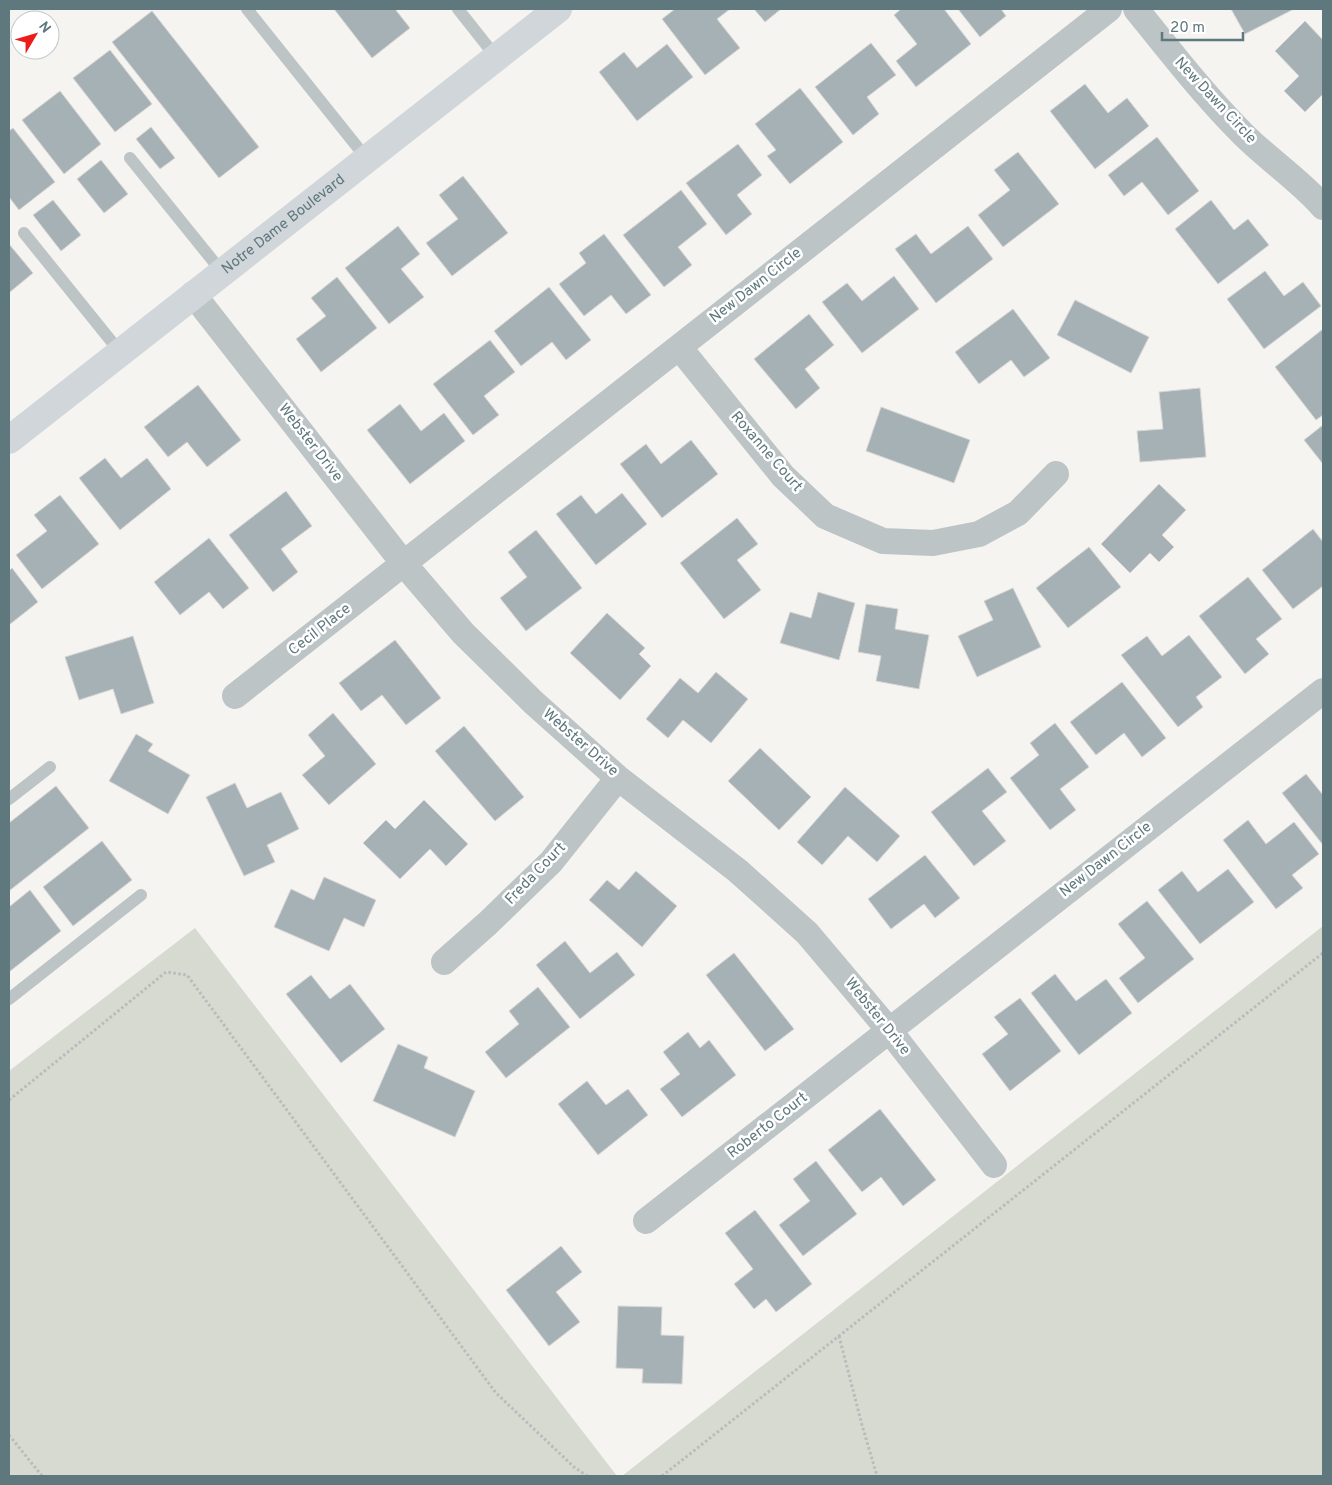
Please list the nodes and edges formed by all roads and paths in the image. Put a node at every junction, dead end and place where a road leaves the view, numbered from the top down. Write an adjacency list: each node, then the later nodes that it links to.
1 (247, 9): 8 (lane)
2 (458, 9): 6 (lane)
3 (558, 9): 6 (street, Notre Dame Boulevard)
4 (1108, 9): 13 (street, New Dawn Circle)
5 (1136, 9): 9 (street, New Dawn Circle)
6 (496, 57): 8 (street, Notre Dame Boulevard)
7 (130, 158): 11 (lane)
8 (367, 159): 11 (street, Notre Dame Boulevard)
9 (1323, 207)
10 (24, 233): 14 (lane)
11 (222, 272): 12 (street, Notre Dame Boulevard)
12 (193, 294): 14 (street, Notre Dame Boulevard); 17 (street, Webster Drive)
13 (679, 347): 16 (street, Roxanne Court); 17 (street, New Dawn Circle)
14 (120, 352): 15 (street, Notre Dame Boulevard)
15 (11, 433)
16 (1056, 474)
17 (404, 564): 19 (street, Cecil Place); 21 (street, Webster Drive)
18 (1323, 691): 27 (street, New Dawn Circle)
19 (235, 696)
20 (50, 767): 22 (lane)
21 (618, 778): 25 (street, Freda Court); 27 (street, Webster Drive)
22 (9, 799)
23 (141, 895): 26 (lane)
24 (1323, 952): 31 (path)
25 (444, 962)
26 (9, 999)
27 (889, 1030): 29 (street, Webster Drive); 30 (street, Roberto Court)
28 (9, 1100): 34 (path)
29 (994, 1165)
30 (646, 1222)
31 (839, 1336): 35 (path); 36 (path)
32 (9, 1435): 33 (path)
33 (42, 1476)
34 (587, 1476)
35 (662, 1476)
36 (877, 1476)

